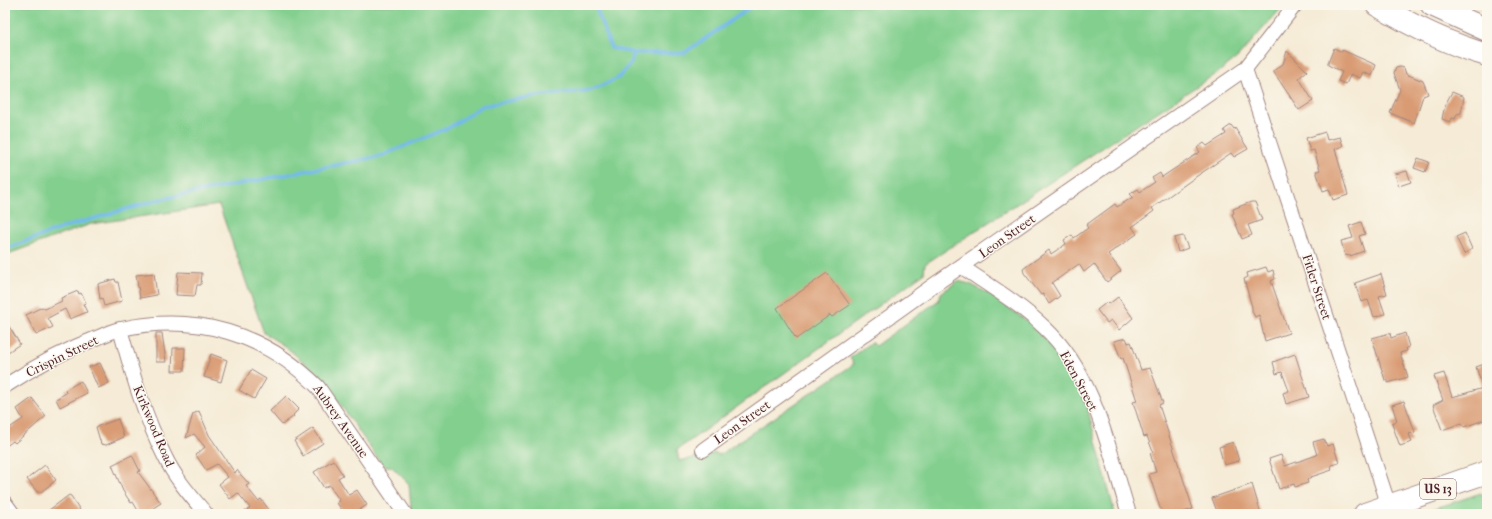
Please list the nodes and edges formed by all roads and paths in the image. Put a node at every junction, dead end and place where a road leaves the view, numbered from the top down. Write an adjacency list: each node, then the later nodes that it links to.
1 (1295, 5): 6 (street, Leon Street)
2 (1377, 5): 5 (main road)
3 (1432, 5): 4 (main road)
4 (1487, 30)
5 (1487, 55)
6 (1245, 69): 7 (street, Leon Street); 13 (street, Fitler Street)
7 (962, 267): 10 (street, Leon Street); 17 (street, Eden Street)
8 (120, 329): 9 (street, Crispin Street); 15 (street, Kirkwood Road); 16 (street, Aubrey Avenue)
9 (5, 386)
10 (702, 450)
11 (1487, 472): 13 (main road, US 13)
12 (5, 503): 14 (street)
13 (1389, 506): 18 (main road, US 13)
14 (13, 514)
15 (206, 514)
16 (404, 514)
17 (1129, 514)
18 (1365, 514)

